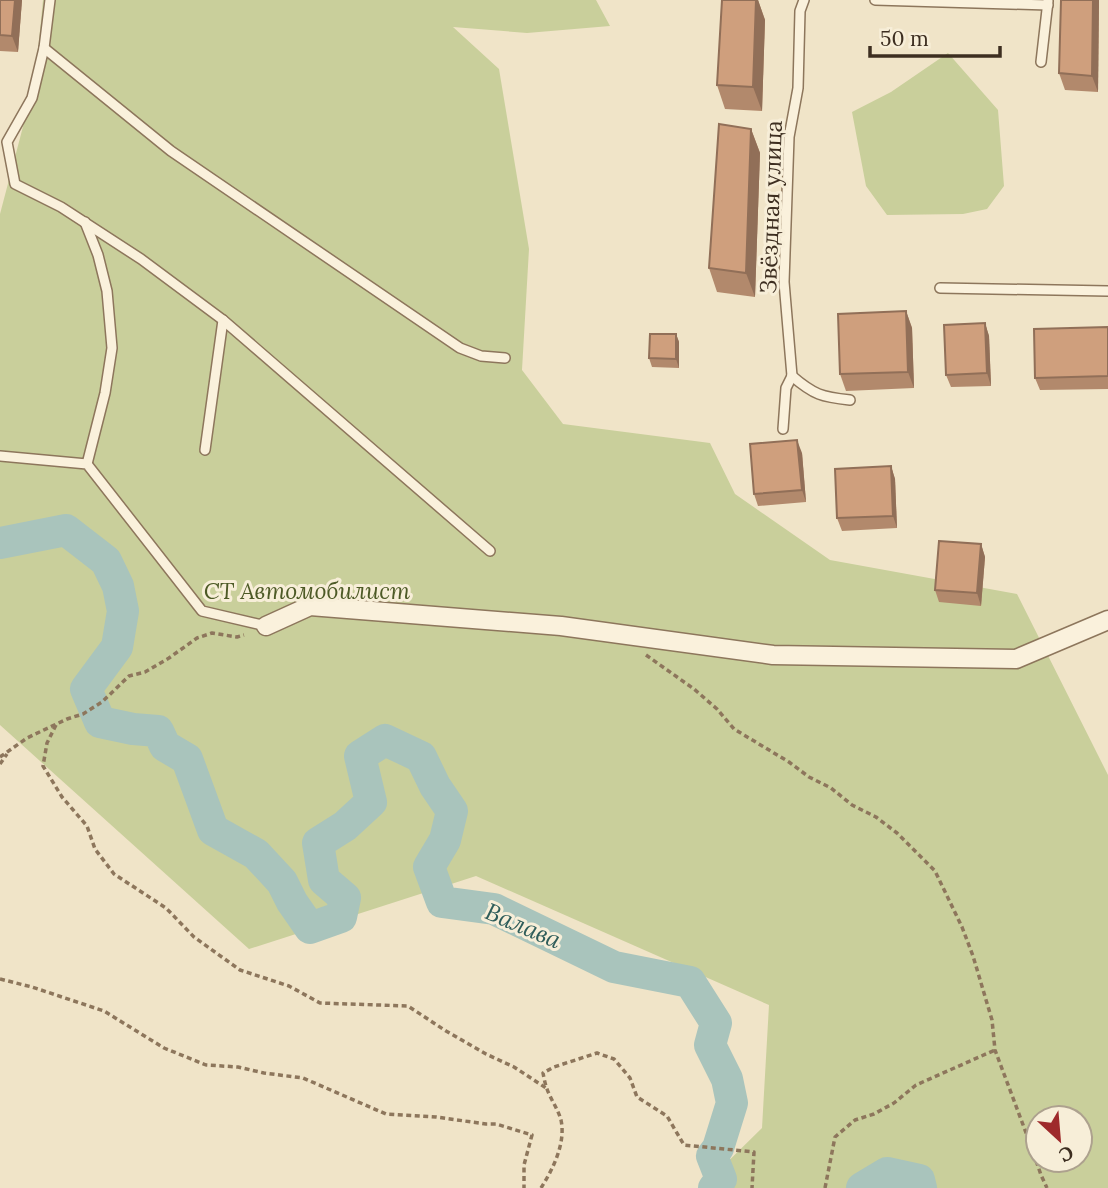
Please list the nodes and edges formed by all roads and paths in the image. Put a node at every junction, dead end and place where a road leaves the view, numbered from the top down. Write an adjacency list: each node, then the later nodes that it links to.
1 (50, 0): 5 (lane)
2 (804, 0): 12 (lane, Звёздная улица)
3 (875, 0): 4 (lane)
4 (1048, 3): 6 (lane)
5 (44, 48): 7 (lane); 11 (lane)
6 (1041, 62)
7 (85, 222): 10 (lane); 17 (lane)
8 (940, 289): 9 (lane)
9 (1108, 291)
10 (223, 320): 15 (lane); 18 (lane)
11 (505, 358)
12 (792, 376): 13 (lane); 14 (lane, Звёздная улица)
13 (850, 400)
14 (783, 429)
15 (205, 450)
16 (0, 456): 17 (lane)
17 (87, 464): 20 (lane)
18 (490, 551)
19 (1108, 620): 20 (street)
20 (266, 626): 22 (path)
21 (641, 652): 27 (path)
22 (56, 725): 23 (path); 28 (path)
23 (7, 754): 24 (path); 25 (path)
24 (0, 757)
25 (0, 764)
26 (0, 979): 29 (path)
27 (995, 1050): 32 (path); 33 (path)
28 (546, 1088): 30 (path); 31 (path)
29 (524, 1188)
30 (541, 1188)
31 (752, 1188)
32 (825, 1188)
33 (1047, 1188)

